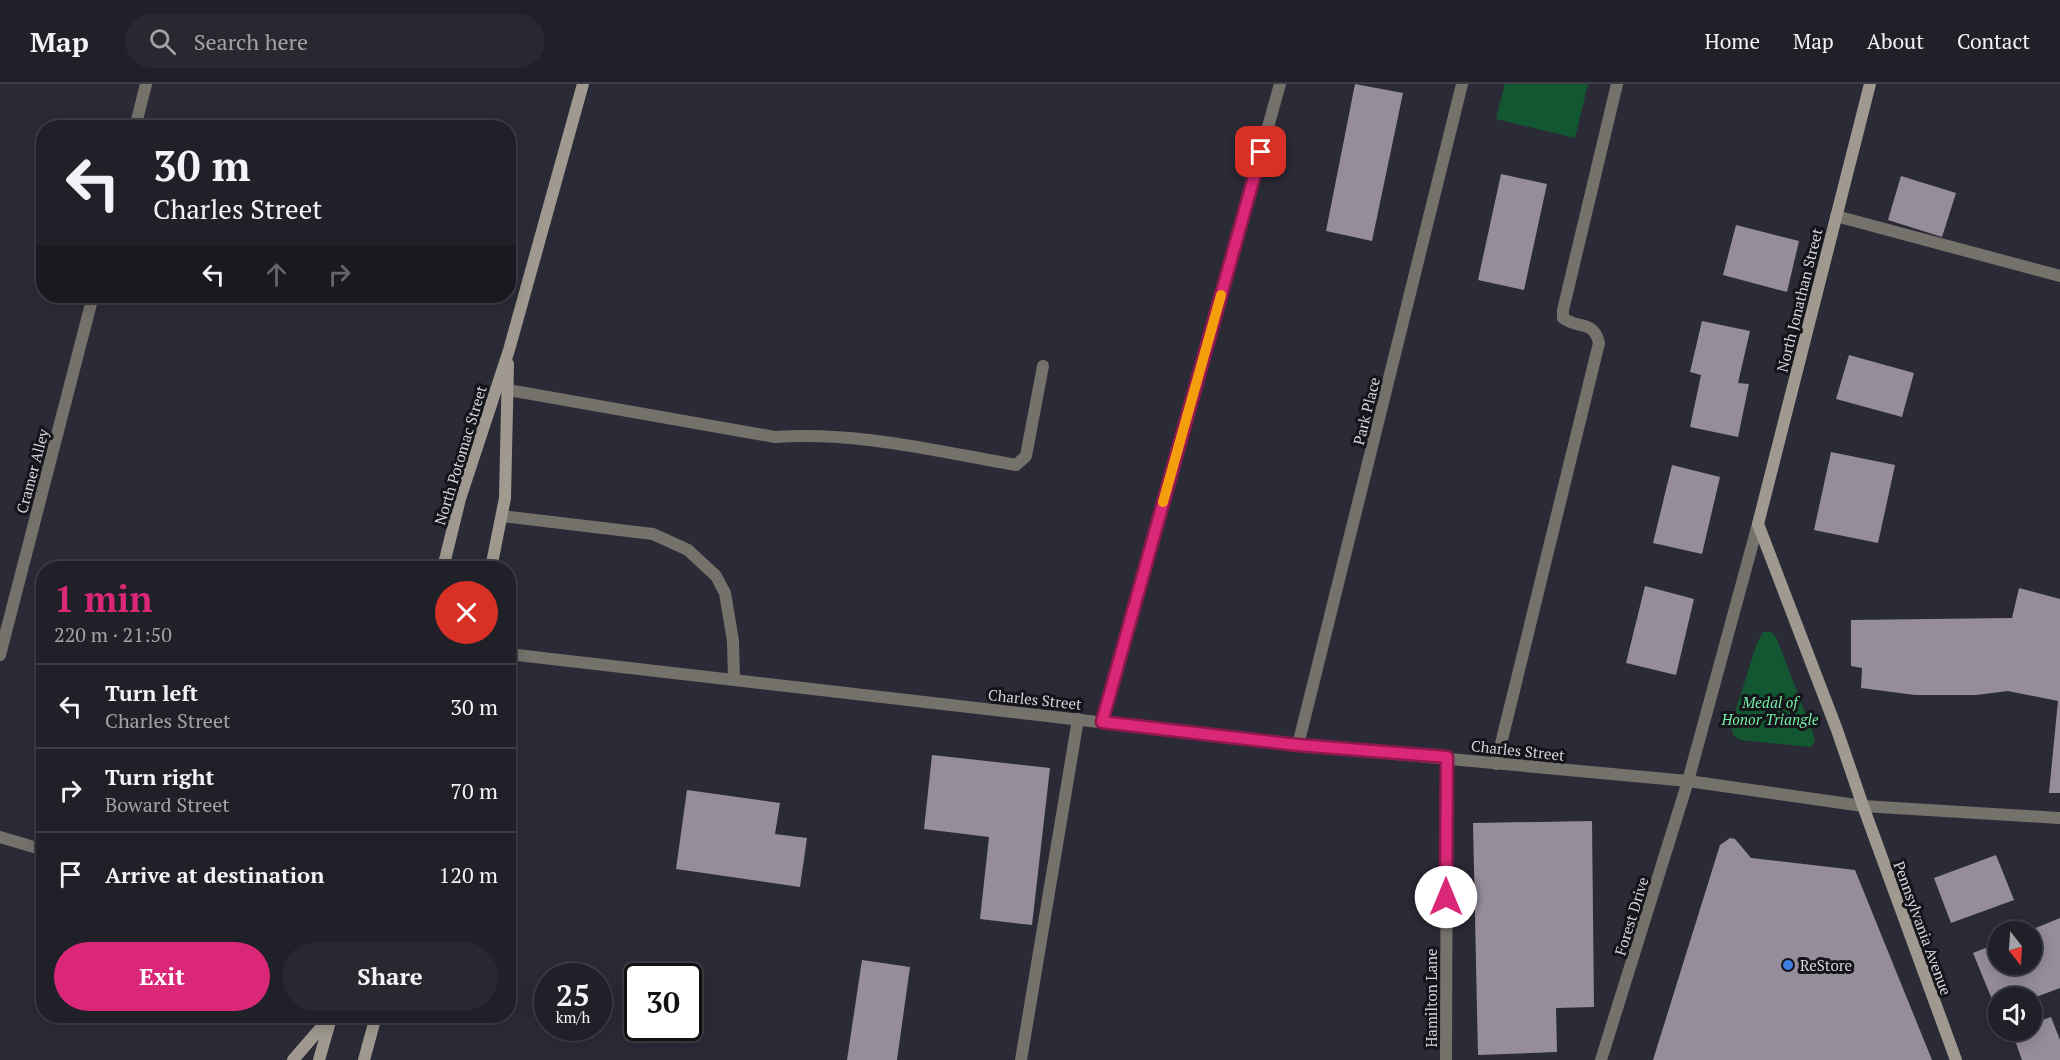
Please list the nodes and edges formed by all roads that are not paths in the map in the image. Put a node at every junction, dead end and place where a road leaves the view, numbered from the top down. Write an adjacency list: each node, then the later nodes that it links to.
1 (146, 84): 7 (street)
2 (583, 84): 11 (main road, North Potomac Street)
3 (1280, 84): 22 (street)
4 (1462, 84): 23 (street, Park Place)
5 (1617, 84): 25 (street)
6 (1870, 84): 8 (main road, North Jonathan Street)
7 (137, 120)
8 (1836, 216): 9 (street); 15 (main road, North Jonathan Street)
9 (2060, 276)
10 (91, 303): 18 (street, Cramer Alley)
11 (509, 350): 13 (main road, North Potomac Street); 16 (main road, North Potomac Street)
12 (1043, 366): 13 (street)
13 (508, 390): 14 (main road, North Potomac Street)
14 (502, 516): 17 (main road, North Potomac Street); 20 (street)
15 (1758, 524): 26 (street, North Jonathan Street); 27 (main road)
16 (445, 561)
17 (492, 561)
18 (0, 655)
19 (516, 655): 20 (street, Charles Street)
20 (734, 680): 21 (street, Charles Street)
21 (1078, 719): 22 (street, Charles Street); 37 (street)
22 (1102, 722): 23 (street, Charles Street)
23 (1298, 745): 24 (street, Charles Street)
24 (1447, 757): 25 (street, Charles Street); 38 (street, Hamilton Lane)
25 (1496, 764): 26 (street, Charles Street)
26 (1689, 781): 27 (street, Charles Street); 39 (street, Forest Drive)
27 (1863, 806): 28 (street, Charles Street); 40 (main road, Pennsylvania Avenue)
28 (2060, 818)
29 (0, 837): 30 (street)
30 (36, 848)
31 (325, 1023): 34 (main road)
32 (329, 1023): 35 (main road)
33 (374, 1023): 36 (main road)
34 (293, 1060)
35 (320, 1060)
36 (364, 1060)
37 (1020, 1060)
38 (1446, 1060)
39 (1601, 1060)
40 (1956, 1060)

